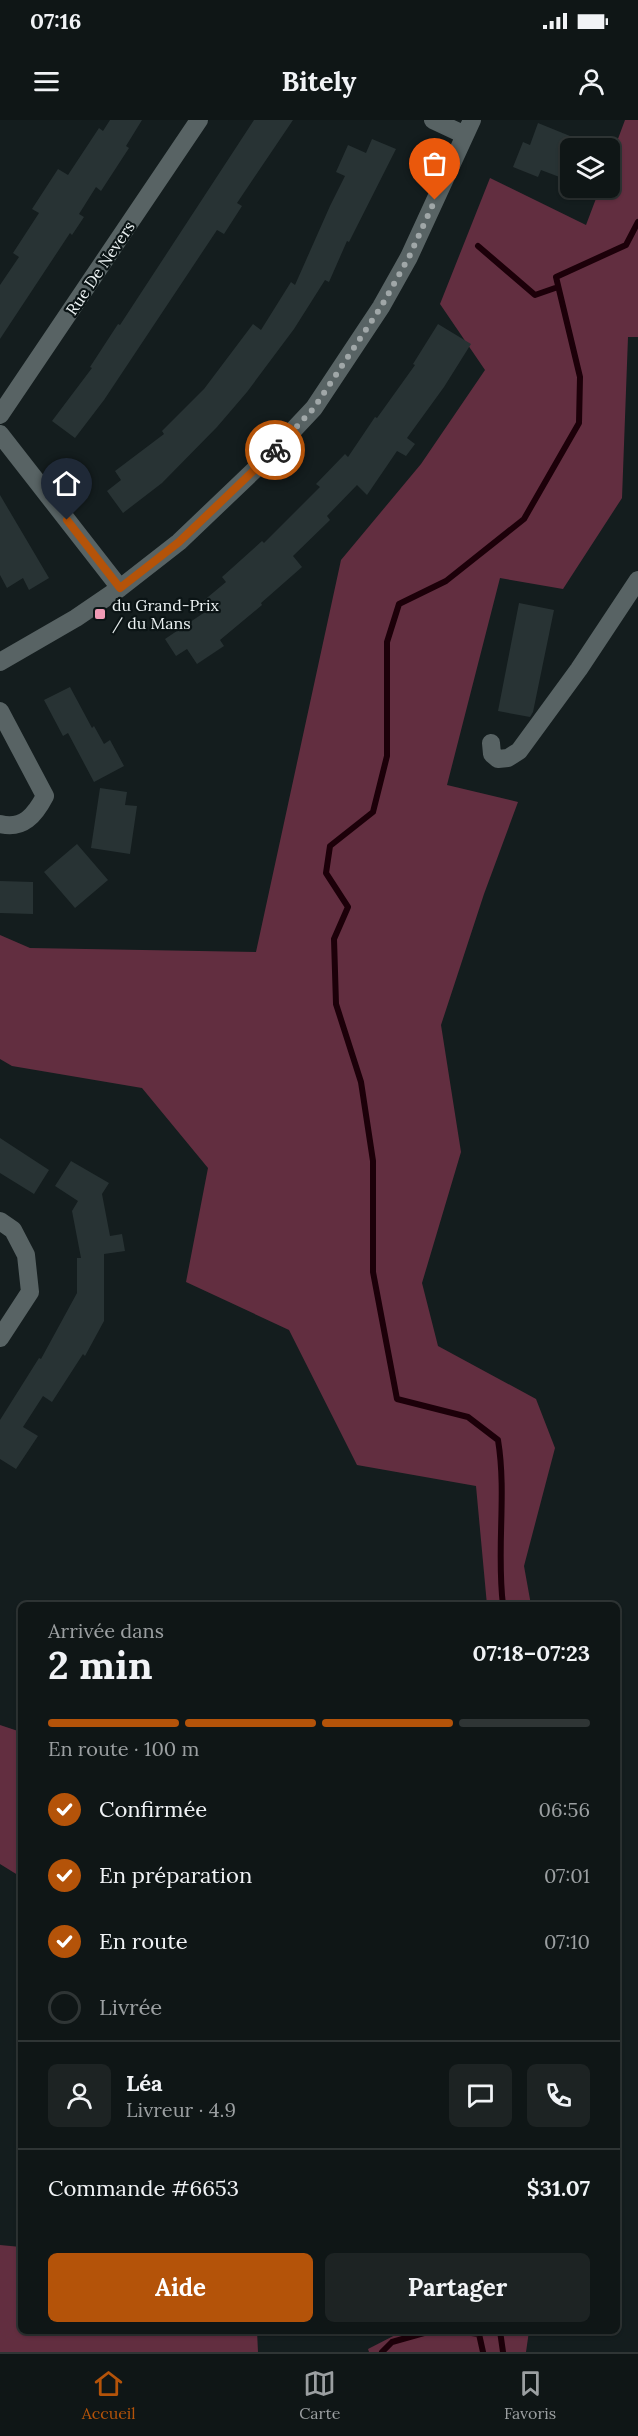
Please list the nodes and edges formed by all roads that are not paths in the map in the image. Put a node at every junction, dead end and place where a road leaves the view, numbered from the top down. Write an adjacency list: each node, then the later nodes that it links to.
1 (199, 120): 4 (street, Rue De Nevers)
2 (433, 120): 3 (street)
3 (468, 128): 7 (street)
4 (0, 415)
5 (0, 434): 7 (street)
6 (638, 580): 10 (street)
7 (120, 588): 8 (street)
8 (0, 662)
9 (0, 711): 11 (street)
10 (491, 743)
11 (0, 824)
12 (0, 1221): 13 (street)
13 (0, 1338)

